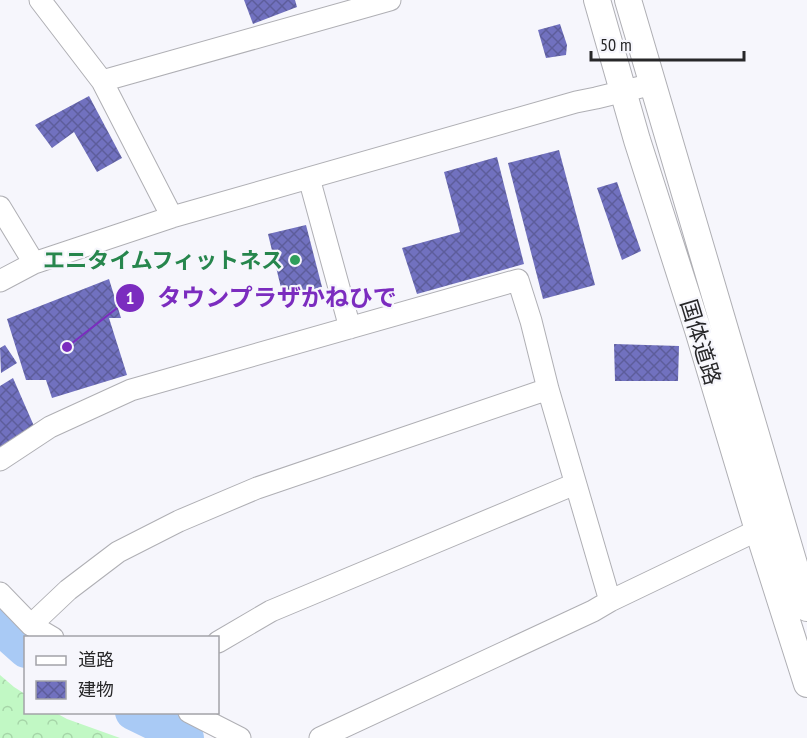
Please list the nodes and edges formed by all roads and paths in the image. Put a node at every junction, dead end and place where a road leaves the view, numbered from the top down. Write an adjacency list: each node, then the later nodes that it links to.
1 (40, 0): 5 (street)
2 (390, 0): 5 (street)
3 (597, 0): 7 (main road, 国体道路)
4 (628, 0): 6 (main road, 国体道路)
5 (102, 81): 10 (street)
6 (653, 84): 7 (street); 20 (main road, 国体道路)
7 (623, 92): 8 (street); 17 (main road, 国体道路)
8 (309, 178): 10 (street); 13 (street)
9 (0, 207): 11 (street)
10 (172, 217): 11 (street)
11 (34, 263): 12 (street)
12 (0, 281)
13 (350, 328): 14 (street); 15 (street)
14 (548, 389): 16 (street); 21 (street)
15 (0, 460)
16 (575, 484): 19 (street); 23 (street)
17 (758, 530): 19 (street); 24 (main road, 国体道路)
18 (0, 593): 21 (street)
19 (610, 601): 27 (street)
20 (807, 608)
21 (31, 625): 22 (street)
22 (50, 636)
23 (219, 641)
24 (807, 684)
25 (193, 714): 26 (street)
26 (240, 738)
27 (320, 738)

